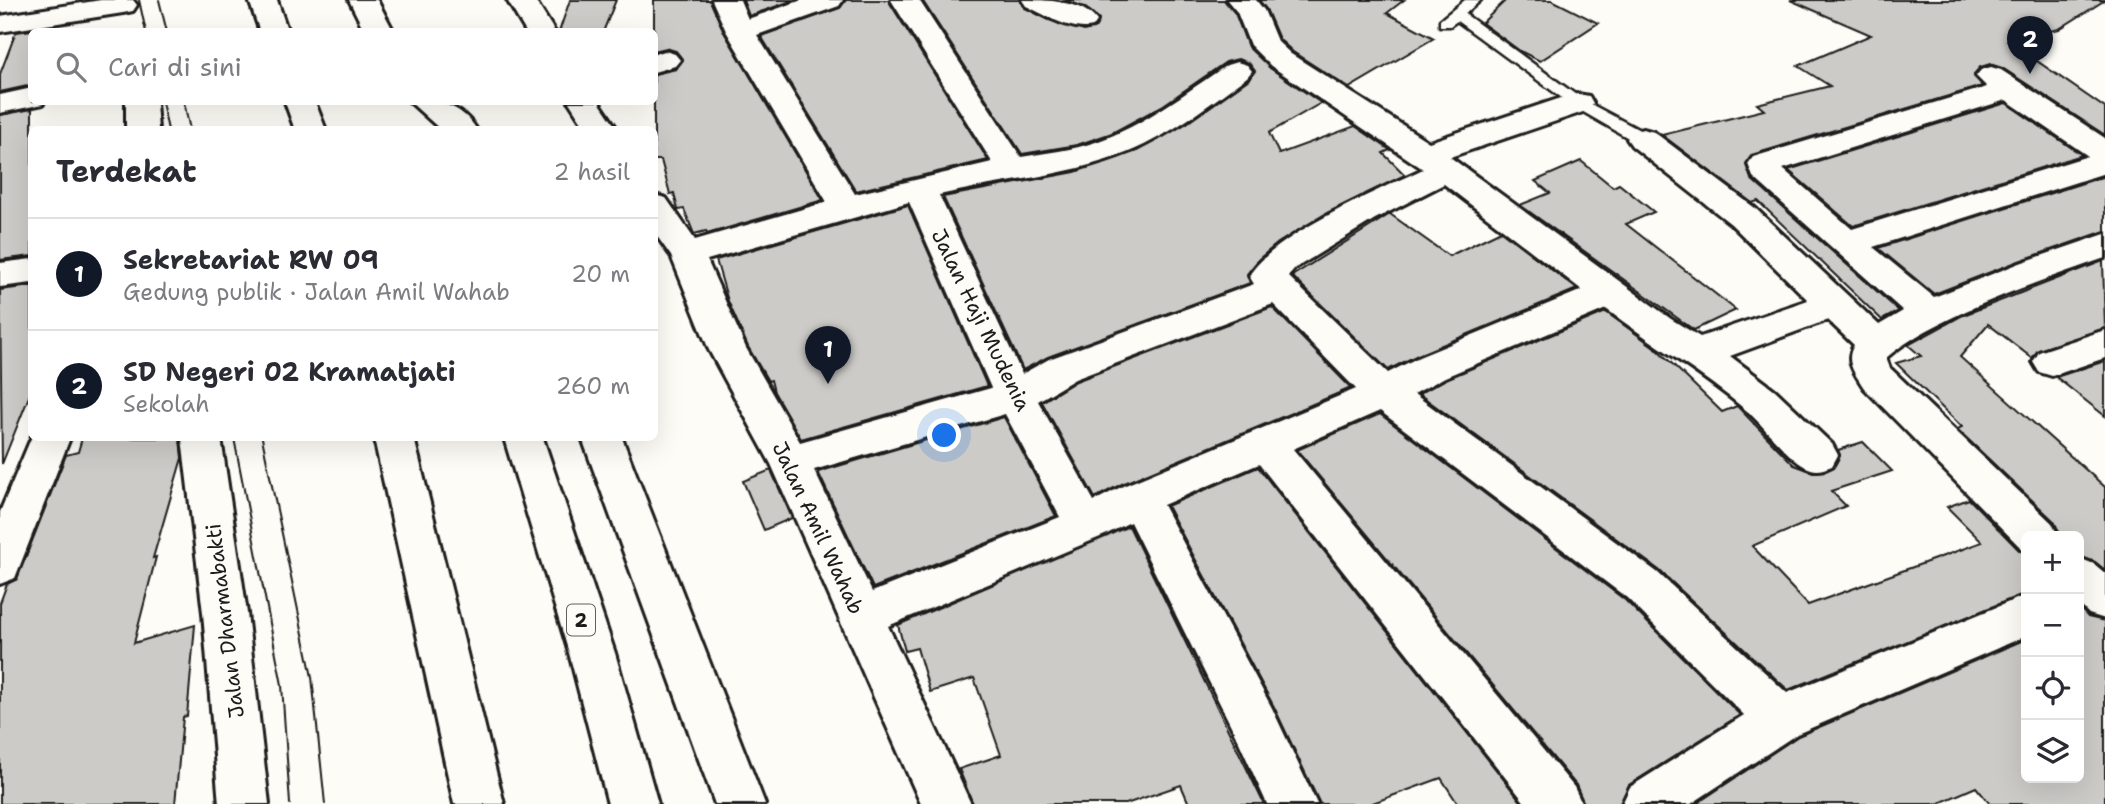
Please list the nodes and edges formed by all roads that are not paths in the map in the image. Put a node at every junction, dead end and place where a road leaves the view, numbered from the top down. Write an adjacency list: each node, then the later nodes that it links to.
1 (262, 0): 13 (main road)
2 (363, 0): 14 (main road)
3 (522, 0): 15 (main road)
4 (726, 0): 16 (main road)
5 (829, 0): 16 (main road)
6 (905, 0): 35 (main road)
7 (1036, 0): 11 (main road)
8 (1241, 0): 33 (main road)
9 (1474, 0): 19 (lane)
10 (124, 12): 12 (main road)
11 (1083, 21)
12 (0, 24)
13 (272, 28)
14 (378, 28)
15 (539, 28)
16 (740, 31): 37 (main road)
17 (1237, 71): 35 (main road)
18 (28, 98): 20 (main road)
19 (1578, 103): 31 (lane); 33 (main road)
20 (0, 104)
21 (141, 105): 26 (main road)
22 (301, 105): 27 (main road)
23 (416, 105): 28 (main road)
24 (430, 105): 29 (main road)
25 (586, 105): 30 (main road)
26 (142, 126)
27 (309, 126)
28 (423, 126)
29 (460, 126)
30 (600, 126)
31 (1643, 139): 46 (main road)
32 (2105, 153): 39 (main road)
33 (1436, 162): 44 (main road); 45 (main road)
34 (2105, 162): 39 (main road)
35 (1011, 167): 36 (main road)
36 (919, 188): 37 (main road); 53 (main road, Jalan Haji Mudenia)
37 (846, 206): 41 (main road)
38 (658, 212): 41 (main road, Jalan Amil Wahab)
39 (1846, 243): 47 (main road)
40 (2105, 246): 47 (main road)
41 (687, 254): 61 (main road, Jalan Amil Wahab)
42 (28, 272): 43 (main road)
43 (0, 275)
44 (1277, 289): 52 (main road); 53 (main road)
45 (1612, 292): 50 (main road); 52 (main road)
46 (1836, 304): 49 (main road); 50 (main road)
47 (1930, 314): 49 (main road)
48 (2105, 344): 51 (main road)
49 (1877, 345): 64 (main road)
50 (1698, 353): 60 (main road)
51 (2052, 362)
52 (1384, 393): 59 (main road); 68 (main road)
53 (1015, 396): 61 (main road); 63 (main road, Jalan Haji Mudenia)
54 (49, 441): 65 (main road)
55 (201, 441): 69 (main road, Jalan Dharmabakti)
56 (395, 441): 70 (main road)
57 (524, 441): 71 (main road, 2)
58 (603, 441): 72 (main road)
59 (1266, 444): 62 (main road); 75 (main road)
60 (1818, 455)
61 (790, 461): 66 (main road, Jalan Amil Wahab)
62 (1138, 498): 63 (main road); 74 (main road)
63 (1085, 525): 66 (main road)
64 (2032, 531)
65 (0, 565)
66 (860, 617): 73 (main road, Jalan Amil Wahab)
67 (2021, 617): 68 (main road)
68 (1780, 718): 76 (main road)
69 (244, 804)
70 (479, 804)
71 (633, 804)
72 (740, 804)
73 (946, 804)
74 (1292, 804)
75 (1557, 804)
76 (1647, 804)

